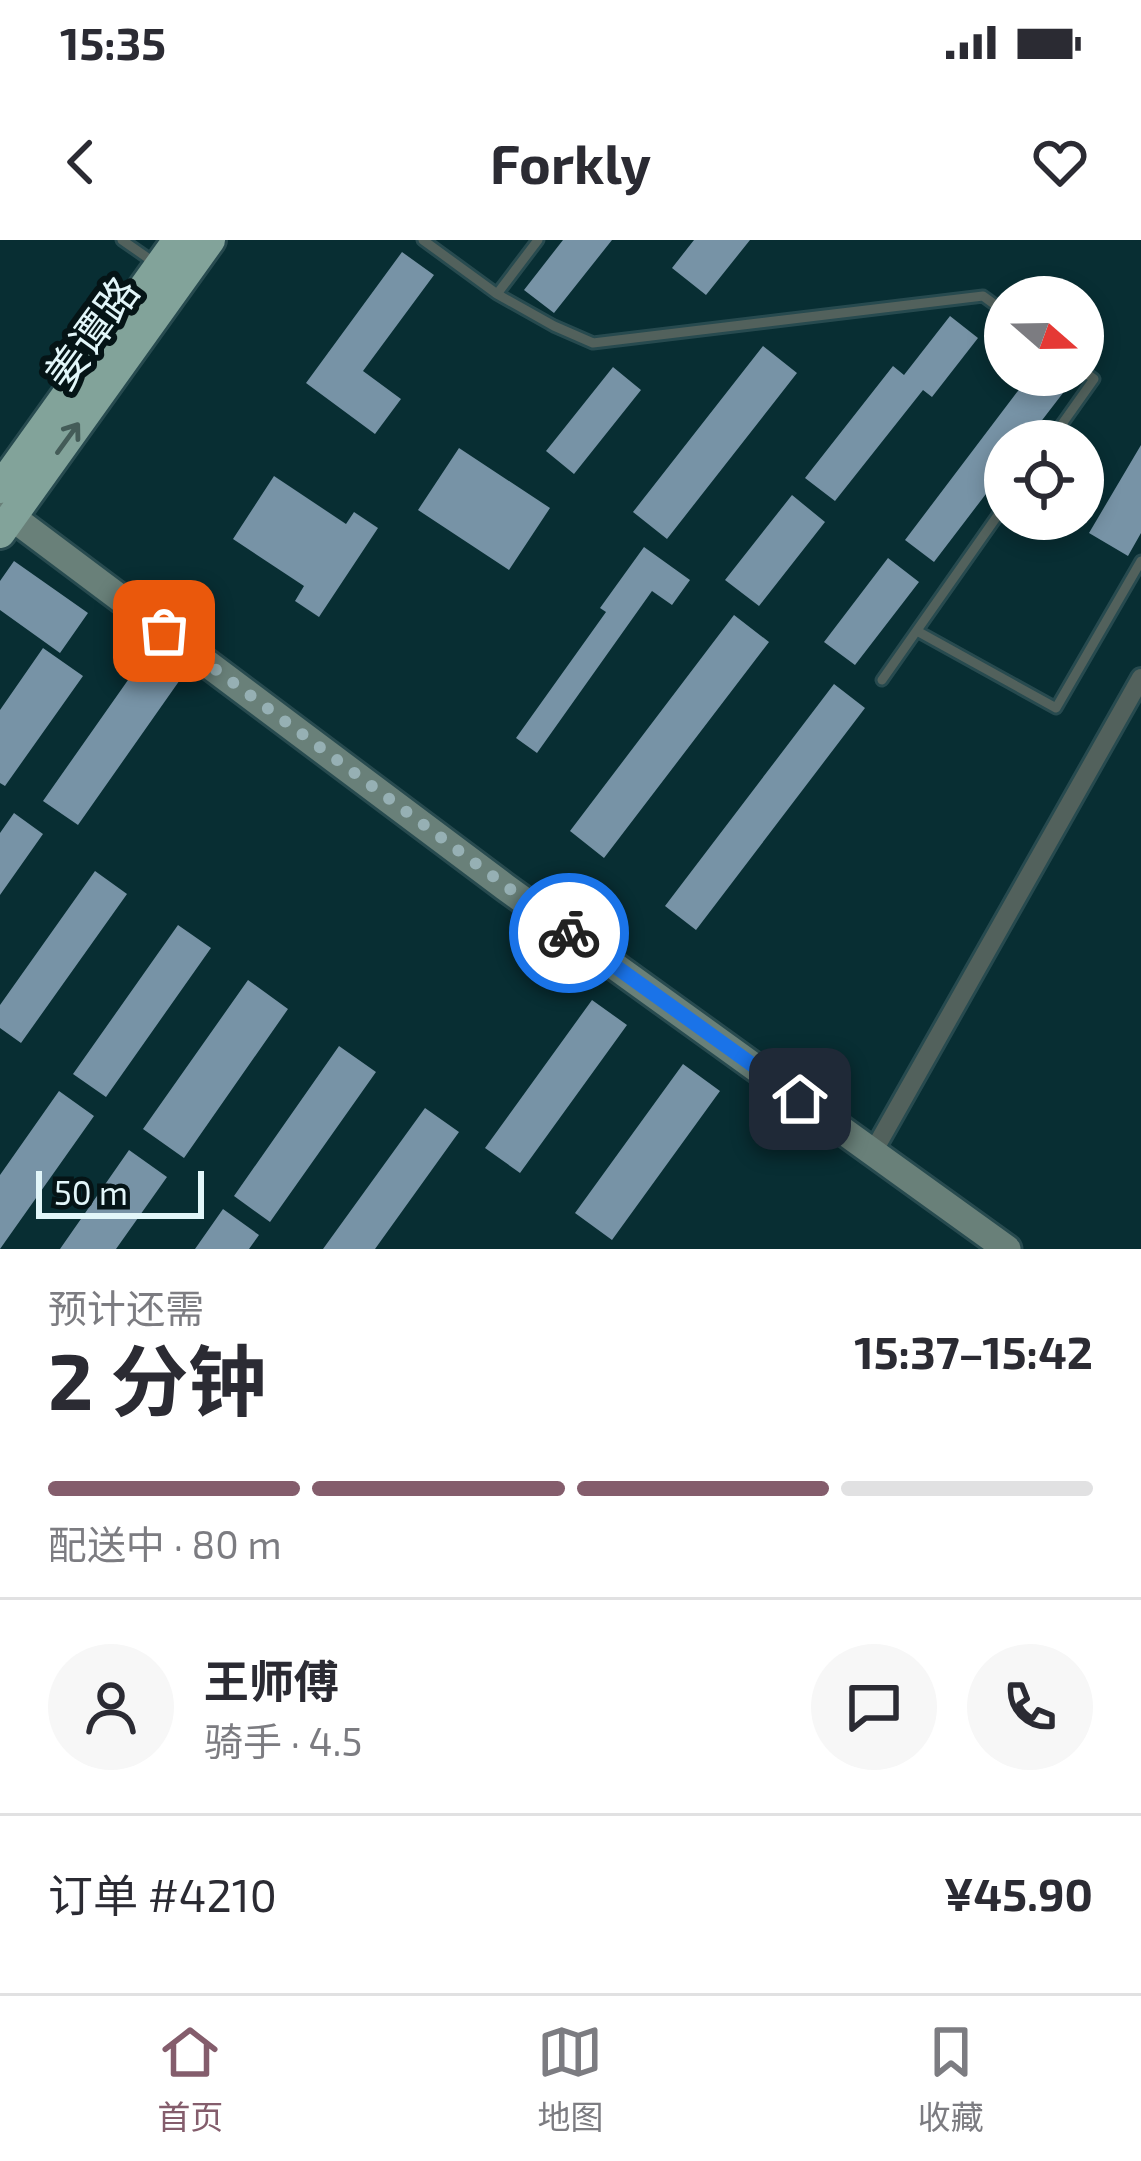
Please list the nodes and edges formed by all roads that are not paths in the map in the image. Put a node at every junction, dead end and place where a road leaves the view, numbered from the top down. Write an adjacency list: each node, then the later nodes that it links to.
1 (122, 240): 6 (lane)
2 (178, 240): 6 (highway, 姜谭路)
3 (210, 240): 9 (highway, 姜谭路, one-way to 3)
4 (423, 240): 7 (lane)
5 (538, 240): 7 (lane)
6 (159, 266): 9 (highway, 姜谭路)
7 (497, 294): 8 (lane)
8 (984, 297)
9 (3, 512): 15 (main road)
10 (984, 535): 12 (lane)
11 (1141, 561): 12 (lane)
12 (917, 631): 14 (lane)
13 (1141, 678): 15 (street)
14 (882, 680)
15 (873, 1152): 16 (main road)
16 (1007, 1249)

